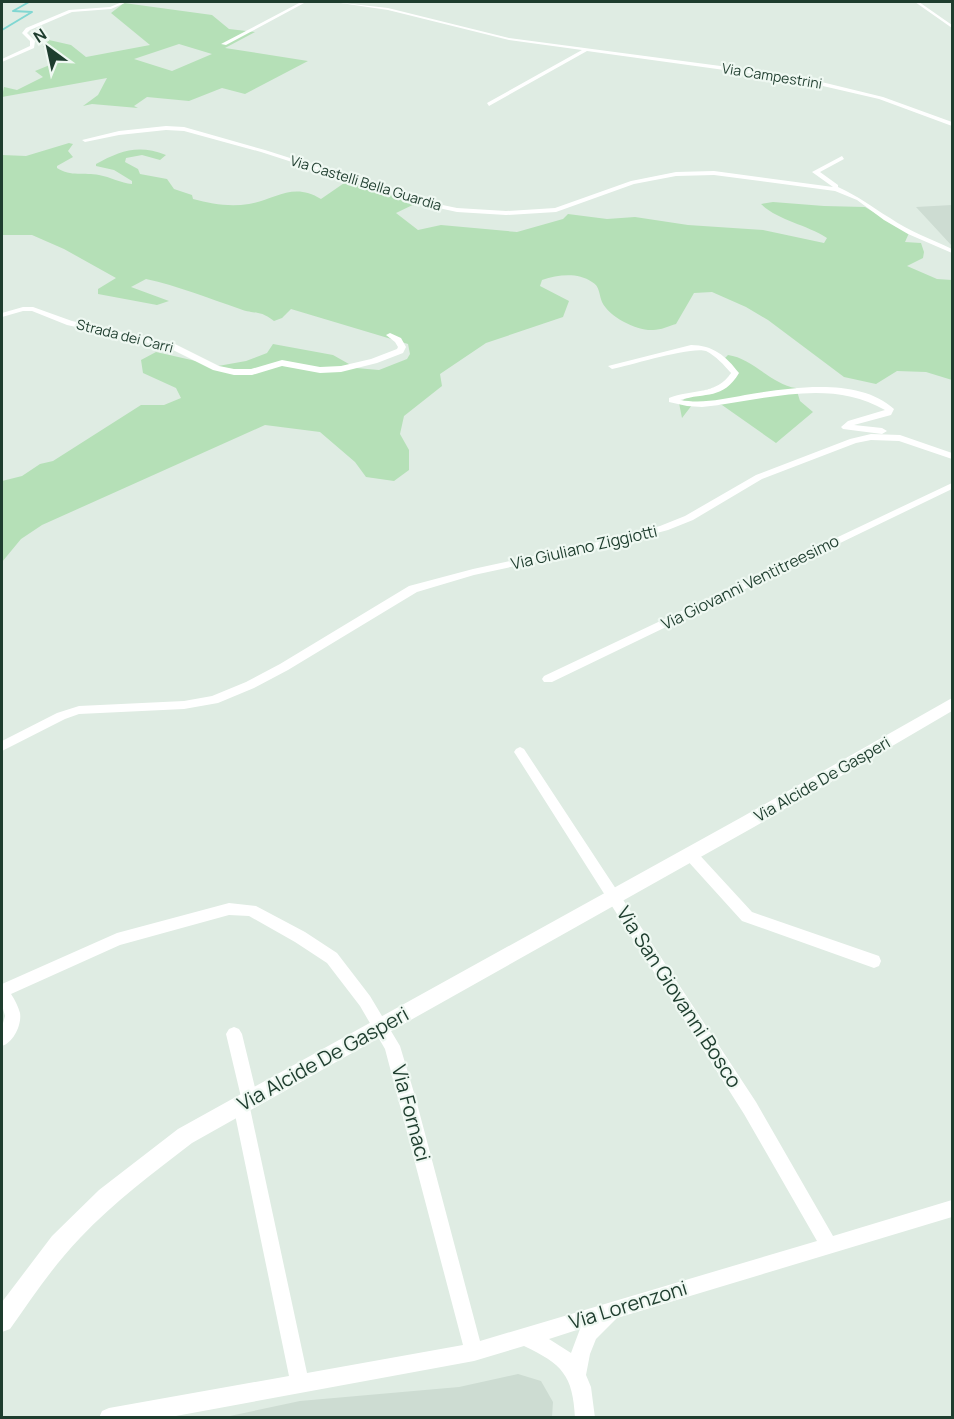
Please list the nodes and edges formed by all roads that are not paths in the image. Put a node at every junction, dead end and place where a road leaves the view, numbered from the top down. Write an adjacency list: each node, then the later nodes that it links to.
1 (124, 2): 8 (street)
2 (304, 2): 6 (street)
3 (336, 2): 7 (street, Via Campestrini)
4 (917, 2): 5 (street)
5 (952, 27)
6 (224, 44)
7 (585, 51): 9 (street); 10 (street, Via Campestrini)
8 (2, 61)
9 (489, 104)
10 (952, 124)
11 (85, 140): 13 (street, Via Castelli Bella Guardia)
12 (842, 158): 13 (street)
13 (837, 189): 14 (street, Via Castelli Bella Guardia)
14 (952, 251)
15 (2, 315): 16 (street, Strada dei Carri)
16 (390, 335)
17 (612, 366): 18 (street)
18 (900, 438): 19 (street); 23 (street, Via Giuliano Ziggiotti)
19 (951, 453)
20 (952, 486): 21 (street, Via Giovanni Ventitreesimo)
21 (548, 679)
22 (952, 704): 25 (street, Via Alcide De Gasperi)
23 (2, 746)
24 (520, 752): 26 (street, Via San Giovanni Bosco)
25 (690, 854): 26 (street, Via Alcide De Gasperi); 27 (street)
26 (614, 895): 29 (street, Via Alcide De Gasperi); 34 (street, Via San Giovanni Bosco)
27 (874, 961)
28 (2, 991): 29 (street, Via Fornaci); 31 (street)
29 (381, 1027): 32 (street, Via Alcide De Gasperi); 38 (street, Via Fornaci)
30 (234, 1034): 32 (street)
31 (2, 1039)
32 (246, 1103): 36 (street, Via Alcide De Gasperi); 40 (street)
33 (952, 1209): 34 (street, Via Lorenzoni)
34 (829, 1245): 35 (street, Via Lorenzoni)
35 (620, 1306): 37 (street, Via Lorenzoni); 39 (street)
36 (2, 1321)
37 (524, 1337): 38 (street, Via Lorenzoni); 39 (street)
38 (474, 1352): 40 (street, Via Lorenzoni)
39 (577, 1372): 42 (street)
40 (300, 1384): 41 (street, Via Lorenzoni)
41 (109, 1418)
42 (585, 1418)

